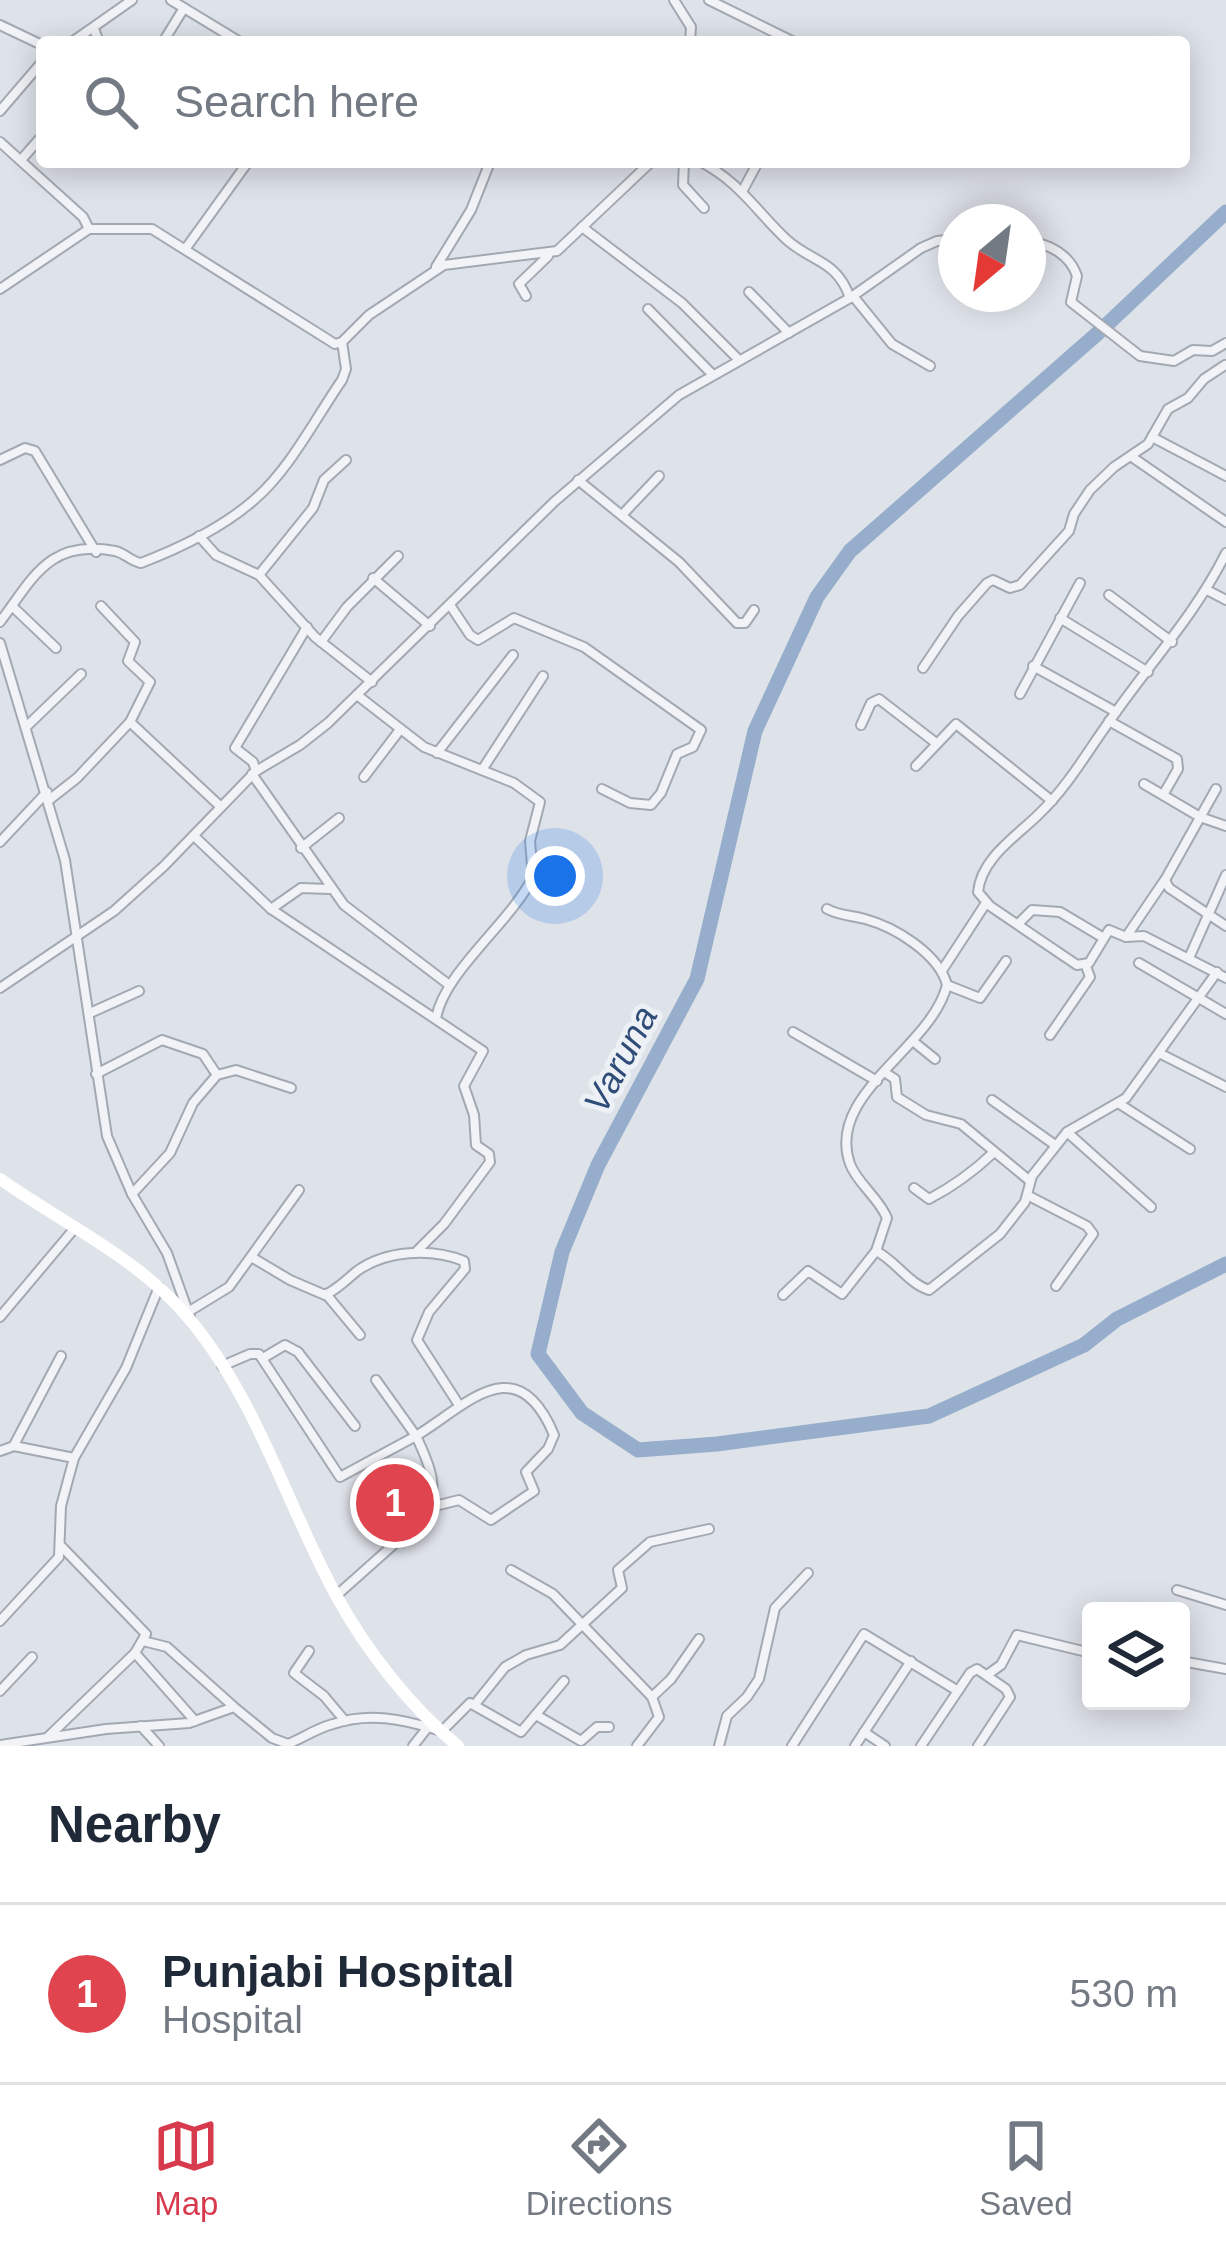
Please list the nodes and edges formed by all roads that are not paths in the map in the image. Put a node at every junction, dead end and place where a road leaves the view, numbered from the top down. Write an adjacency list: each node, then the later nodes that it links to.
1 (132, 0): 7 (street)
2 (172, 0): 5 (street)
3 (674, 0): 12 (street)
4 (709, 0): 13 (street)
5 (184, 8): 10 (street); 11 (street)
6 (0, 26): 14 (street)
7 (94, 29): 8 (street); 9 (street)
8 (82, 36)
9 (97, 36)
10 (168, 36)
11 (230, 36)
12 (690, 36)
13 (782, 36)
14 (36, 42)
15 (36, 69): 16 (street)
16 (0, 111)
17 (0, 142): 19 (street)
18 (36, 143): 19 (street)
19 (21, 160): 29 (street)
20 (244, 168): 32 (street)
21 (488, 168): 34 (street)
22 (645, 168): 28 (street)
23 (684, 168): 27 (street)
24 (709, 168): 26 (street)
25 (755, 168): 26 (street)
26 (743, 190): 38 (street)
27 (704, 208)
28 (582, 227): 33 (street); 43 (street)
29 (89, 229): 32 (street); 35 (street)
30 (938, 241): 38 (street)
31 (1046, 245): 42 (street)
32 (186, 248): 41 (street)
33 (549, 255): 34 (street); 37 (street)
34 (433, 271): 41 (street)
35 (0, 289)
36 (749, 292): 40 (street)
37 (526, 296)
38 (851, 297): 40 (street); 44 (street)
39 (648, 309): 46 (street)
40 (789, 333): 43 (street)
41 (342, 342): 56 (street)
42 (1222, 346): 45 (street)
43 (739, 360): 46 (street)
44 (930, 366)
45 (1226, 366): 47 (street)
46 (713, 375): 53 (street)
47 (1152, 436): 48 (street); 52 (street)
48 (1132, 457): 55 (street); 80 (street)
49 (0, 460): 57 (street)
50 (346, 460): 60 (street)
51 (659, 476): 54 (street)
52 (1226, 476)
53 (578, 480): 54 (street); 66 (street)
54 (623, 514): 69 (street)
55 (1226, 522)
56 (199, 536): 57 (street); 60 (street)
57 (96, 551): 67 (street)
58 (1226, 553): 63 (street)
59 (398, 556): 61 (street)
60 (259, 575): 73 (street)
61 (374, 578): 72 (street); 74 (street)
62 (1080, 583): 70 (street)
63 (1207, 590): 65 (street); 75 (street)
64 (1109, 595): 75 (street)
65 (1226, 600)
66 (451, 605): 72 (street); 100 (street)
67 (12, 606): 71 (street); 77 (street)
68 (101, 606): 89 (street)
69 (754, 610)
70 (1060, 618): 79 (street); 81 (street)
71 (0, 622)
72 (430, 626): 84 (street)
73 (307, 627): 74 (street); 97 (street)
74 (321, 641): 84 (street)
75 (1172, 642): 81 (street)
76 (0, 643): 91 (street)
77 (56, 648)
78 (513, 655): 94 (street)
79 (1033, 666): 85 (street); 87 (street)
80 (922, 668)
81 (1148, 672): 87 (street)
82 (81, 674): 91 (street)
83 (543, 676): 96 (street)
84 (372, 682): 86 (street)
85 (1020, 694)
86 (357, 695): 92 (street); 97 (street)
87 (1116, 712): 88 (street)
88 (1109, 721): 102 (street); 104 (street)
89 (130, 722): 103 (street); 105 (street)
90 (861, 724): 93 (street)
91 (26, 727): 103 (street)
92 (399, 730): 94 (street); 98 (street)
93 (936, 742): 95 (street); 104 (street)
94 (437, 753): 96 (street)
95 (916, 766)
96 (482, 770): 130 (street)
97 (254, 772): 105 (street); 111 (street)
98 (364, 777)
99 (1144, 784): 102 (street)
100 (602, 789)
101 (1216, 789): 107 (street)
102 (1163, 795): 107 (street)
103 (48, 796): 110 (street); 121 (street)
104 (1052, 801): 115 (street)
105 (221, 807): 109 (street)
106 (339, 818): 111 (street)
107 (1200, 818): 108 (street); 113 (street)
108 (1226, 826)
109 (194, 836): 116 (street); 121 (street)
110 (0, 842)
111 (302, 848): 114 (street)
112 (1226, 875): 118 (street)
113 (1165, 880): 118 (street); 123 (street)
114 (331, 889): 116 (street); 130 (street)
115 (986, 903): 119 (street); 128 (street)
116 (271, 909): 137 (street)
117 (827, 909): 128 (street)
118 (1208, 914): 120 (street); 124 (street)
119 (1019, 923): 122 (street); 127 (street)
120 (1226, 926)
121 (78, 934): 132 (street); 135 (street)
122 (1102, 937): 123 (street); 127 (street)
123 (1126, 937): 124 (street)
124 (1189, 958): 129 (street)
125 (1006, 961): 131 (street)
126 (1139, 963): 134 (street)
127 (1086, 965): 139 (street)
128 (943, 969): 131 (street)
129 (1221, 975): 134 (street)
130 (448, 984): 137 (street)
131 (947, 985): 140 (street)
132 (0, 988)
133 (139, 991): 135 (street)
134 (1197, 997): 136 (street); 141 (street)
135 (89, 1013): 143 (street)
136 (1226, 1014)
137 (436, 1018): 163 (street)
138 (793, 1032): 145 (street)
139 (1050, 1035)
140 (914, 1042): 142 (street); 145 (street)
141 (1159, 1052): 146 (street); 149 (street)
142 (934, 1059)
143 (96, 1074): 144 (street); 158 (street)
144 (217, 1076): 147 (street); 158 (street)
145 (881, 1076): 153 (street); 162 (street)
146 (1226, 1087)
147 (291, 1088)
148 (992, 1100): 151 (street)
149 (1118, 1103): 150 (street); 152 (street)
150 (1067, 1132): 151 (street); 160 (street)
151 (1055, 1145): 155 (street)
152 (1190, 1149)
153 (993, 1154): 155 (street); 156 (street)
154 (0, 1180): 161 (street)
155 (1030, 1181): 159 (street)
156 (914, 1188)
157 (298, 1190): 164 (street)
158 (131, 1194): 169 (street)
159 (1029, 1196): 162 (street); 166 (street)
160 (1150, 1207)
161 (74, 1228): 165 (street); 170 (street)
162 (876, 1251): 168 (street)
163 (415, 1253): 167 (street); 176 (street)
164 (253, 1258): 167 (street); 169 (street)
165 (160, 1286): 169 (street); 181 (street)
166 (1056, 1286)
167 (326, 1294): 171 (street)
168 (784, 1294)
169 (190, 1316): 174 (street)
170 (0, 1317)
171 (360, 1335)
172 (61, 1356): 179 (street)
173 (263, 1358): 174 (street); 177 (street); 178 (street)
174 (222, 1366): 188 (street)
175 (376, 1380): 178 (street)
176 (459, 1406): 178 (street); 182 (street)
177 (356, 1426)
178 (416, 1436): 182 (street)
179 (14, 1446): 180 (street); 181 (street)
180 (0, 1451)
181 (74, 1459): 184 (street)
182 (431, 1507): 188 (street)
183 (710, 1529): 191 (street)
184 (62, 1547): 190 (street); 193 (street)
185 (511, 1570): 191 (street)
186 (808, 1573): 221 (street)
187 (1177, 1590): 189 (street)
188 (336, 1596): 213 (street)
189 (1226, 1605)
190 (0, 1621)
191 (585, 1625): 205 (street); 206 (street)
192 (699, 1639): 205 (street)
193 (143, 1641): 196 (street); 207 (street)
194 (1082, 1651): 201 (street)
195 (309, 1652): 209 (street)
196 (135, 1653): 210 (street); 215 (street)
197 (32, 1657): 203 (street)
198 (911, 1661): 204 (street); 214 (street); 222 (street)
199 (1190, 1663): 200 (street)
200 (1226, 1669)
201 (987, 1676): 204 (street); 226 (street)
202 (564, 1681): 208 (street)
203 (0, 1691)
204 (958, 1691): 225 (street)
205 (652, 1697): 220 (street)
206 (476, 1703): 208 (street); 213 (street)
207 (234, 1707): 209 (street); 210 (street)
208 (536, 1715): 212 (street)
209 (345, 1721): 213 (street)
210 (196, 1722): 211 (street)
211 (141, 1726): 215 (street); 217 (street)
212 (609, 1727)
213 (436, 1730): 218 (street); 219 (street)
214 (865, 1732): 223 (street); 224 (street)
215 (47, 1738): 216 (street)
216 (0, 1745)
217 (159, 1746)
218 (413, 1746)
219 (458, 1746)
220 (638, 1746)
221 (719, 1746)
222 (792, 1746)
223 (855, 1746)
224 (885, 1746)
225 (921, 1746)
226 (978, 1746)

